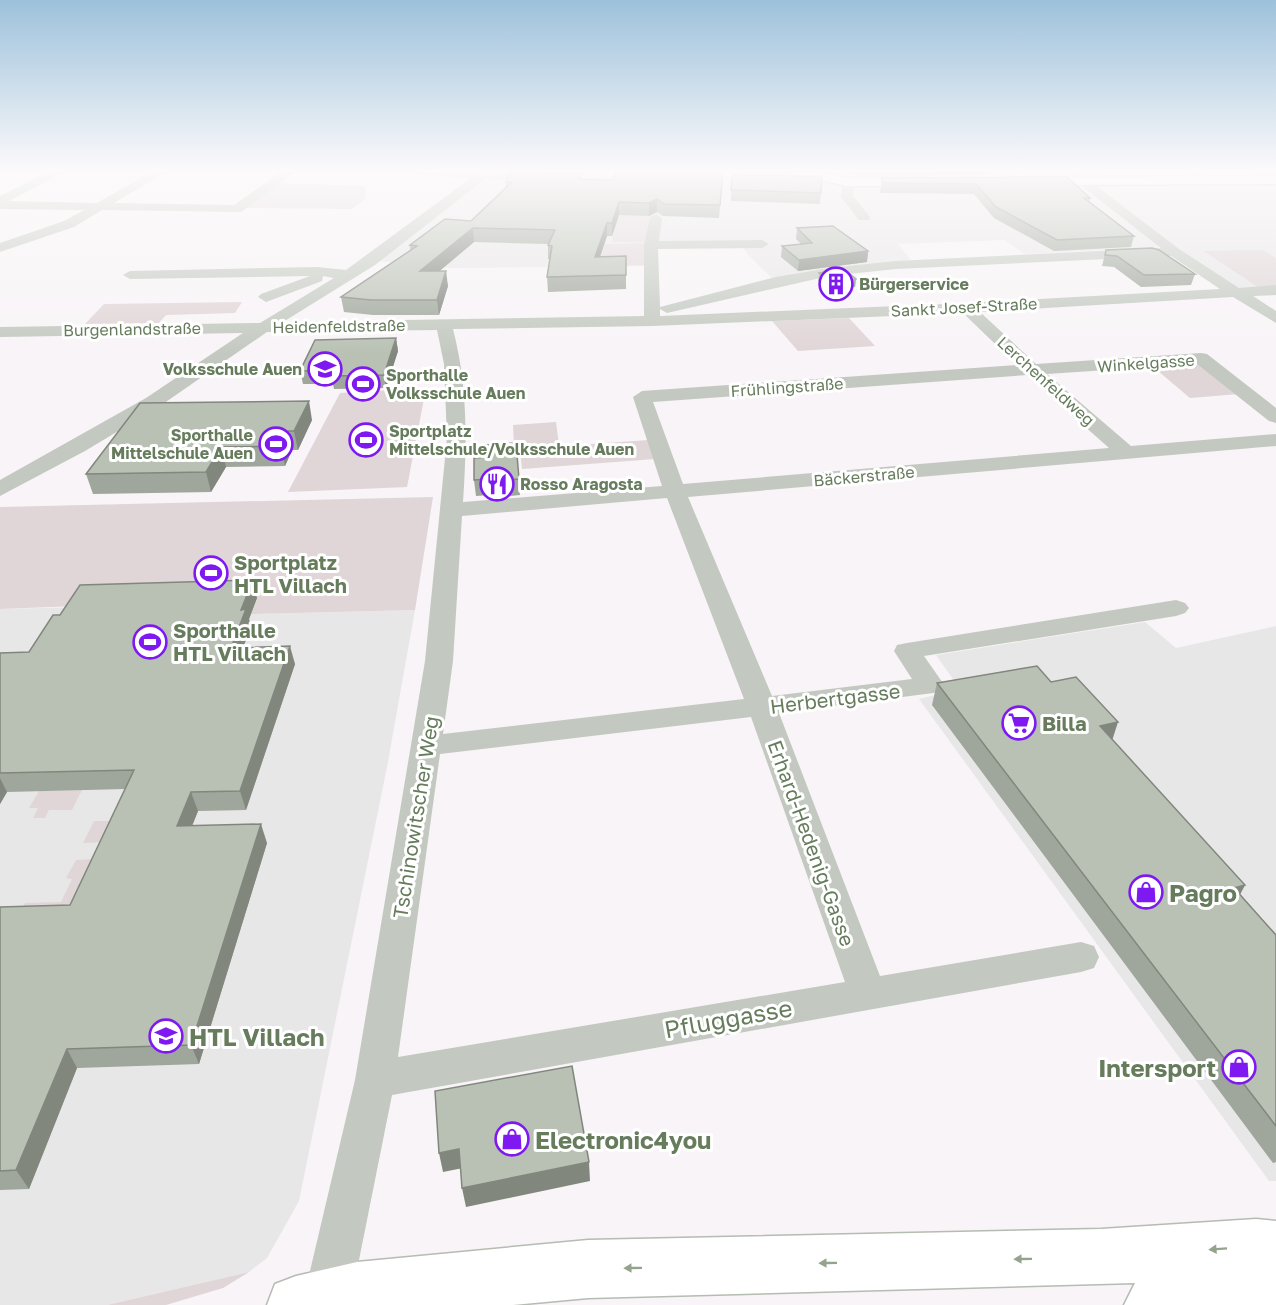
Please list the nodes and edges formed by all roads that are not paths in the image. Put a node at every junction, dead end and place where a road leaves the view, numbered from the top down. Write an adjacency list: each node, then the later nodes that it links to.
1 (43, 233): 7 (street)
2 (408, 233): 11 (street)
3 (653, 233): 6 (street)
4 (1149, 233): 8 (street)
5 (762, 244): 6 (street)
6 (651, 245): 16 (street)
7 (0, 248)
8 (1174, 252): 13 (street); 16 (street, Heidenfeldstraße)
9 (328, 272): 10 (street); 11 (street); 14 (street)
10 (130, 275)
11 (348, 275): 19 (street)
12 (1276, 290): 13 (street, Sankt Josef-Straße)
13 (1236, 292): 15 (street, Sankt Josef-Straße); 17 (street)
14 (266, 297)
15 (967, 308): 16 (street, Sankt Josef-Straße); 21 (street, Lerchenfeldweg)
16 (652, 316): 18 (street, Heidenfeldstraße)
17 (1276, 318)
18 (444, 325): 19 (street, Heidenfeldstraße); 27 (street, Tschinowitscher Weg)
19 (264, 327): 20 (street, Burgenlandstraße); 25 (street, Heidenfeldstraße)
20 (0, 332)
21 (1033, 371): 22 (street, Winkelgasse); 24 (street, Lerchenfeldweg); 26 (street, Frühlingstraße)
22 (1276, 417)
23 (1276, 440): 24 (street, Bäckerstraße)
24 (1126, 453): 26 (street, Bäckerstraße)
25 (0, 489)
26 (675, 492): 27 (street, Bäckerstraße); 29 (street, Erhard-Hedenig-Gasse)
27 (453, 510): 30 (street, Tschinowitscher Weg)
28 (1176, 609): 29 (street, Herbertgasse)
29 (762, 707): 30 (street, Herbertgasse); 32 (street, Erhard-Hedenig-Gasse)
30 (426, 746): 33 (street, Tschinowitscher Weg)
31 (1080, 957): 32 (street, Pfluggasse)
32 (868, 994): 33 (street, Pfluggasse)
33 (375, 1080): 36 (street, Tschinowitscher Weg)
34 (1276, 1249): 36 (street, one-way to 36)
35 (1276, 1281): 37 (street)
36 (316, 1302)
37 (1153, 1305)

